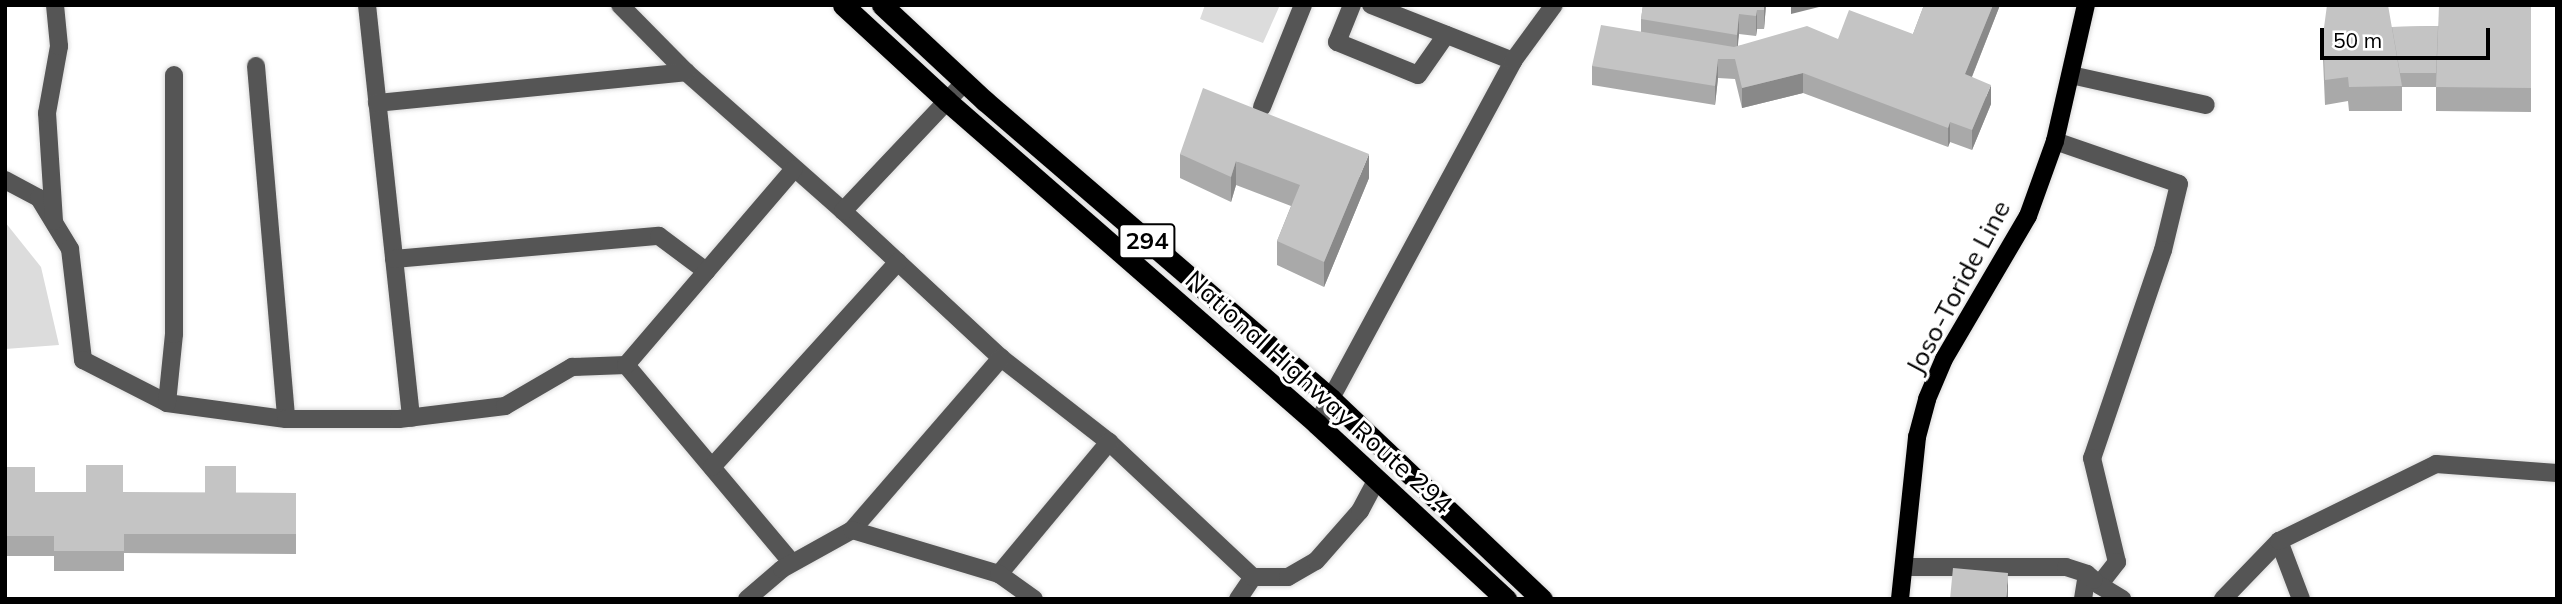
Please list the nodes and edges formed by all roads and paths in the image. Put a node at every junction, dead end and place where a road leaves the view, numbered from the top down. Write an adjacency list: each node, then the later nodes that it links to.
1 (55, 5): 26 (street)
2 (367, 5): 19 (street)
3 (620, 5): 14 (street)
4 (844, 5): 18 (highway, National Highway Route 294 / 294)
5 (882, 5): 17 (highway, National Highway Route 294 / 294)
6 (1303, 5): 21 (street)
7 (1352, 5): 11 (street)
8 (1371, 5): 11 (street)
9 (1554, 5): 12 (street)
10 (2086, 5): 16 (main road, Joso-Toride Line)
11 (1446, 35): 12 (street)
12 (1513, 61): 32 (street)
13 (257, 66): 35 (street)
14 (686, 72): 19 (street); 23 (street)
15 (174, 75): 33 (street)
16 (2071, 75): 20 (street); 22 (main road, Joso-Toride Line)
17 (965, 82): 18 (street); 32 (highway, National Highway Route 294 / 294)
18 (947, 101): 25 (street); 36 (highway, National Highway Route 294 / 294)
19 (377, 103): 27 (street)
20 (2206, 105)
21 (1262, 107)
22 (2055, 141): 44 (main road, Joso-Toride Line); 47 (street)
23 (793, 169): 25 (street); 29 (street)
24 (5, 180): 26 (street)
25 (843, 211): 28 (street)
26 (54, 223): 33 (street)
27 (394, 259): 29 (street); 34 (street)
28 (898, 262): 30 (street); 38 (street)
29 (706, 271): 31 (street)
30 (1001, 358): 37 (street); 41 (street)
31 (626, 365): 34 (street); 38 (street)
32 (1331, 399): 36 (street); 52 (highway, National Highway Route 294 / 294)
33 (167, 403): 35 (street)
34 (411, 418): 35 (street)
35 (286, 419)
36 (1317, 424): 40 (highway, National Highway Route 294 / 294)
37 (1109, 442): 45 (street); 46 (street)
38 (712, 467): 43 (street)
39 (2557, 473): 42 (street)
40 (1377, 479): 46 (street); 51 (highway, National Highway Route 294 / 294)
41 (852, 530): 43 (street); 45 (street)
42 (2279, 541): 56 (street); 57 (street)
43 (792, 563): 48 (street)
44 (1904, 567): 47 (street); 53 (main road, Joso-Toride Line)
45 (999, 574): 49 (street)
46 (1253, 577): 50 (street)
47 (2093, 579): 54 (street); 55 (street)
48 (747, 599)
49 (1034, 599)
50 (1238, 599)
51 (1506, 599)
52 (1542, 599)
53 (1900, 599)
54 (2083, 599)
55 (2122, 599)
56 (2223, 599)
57 (2301, 599)

